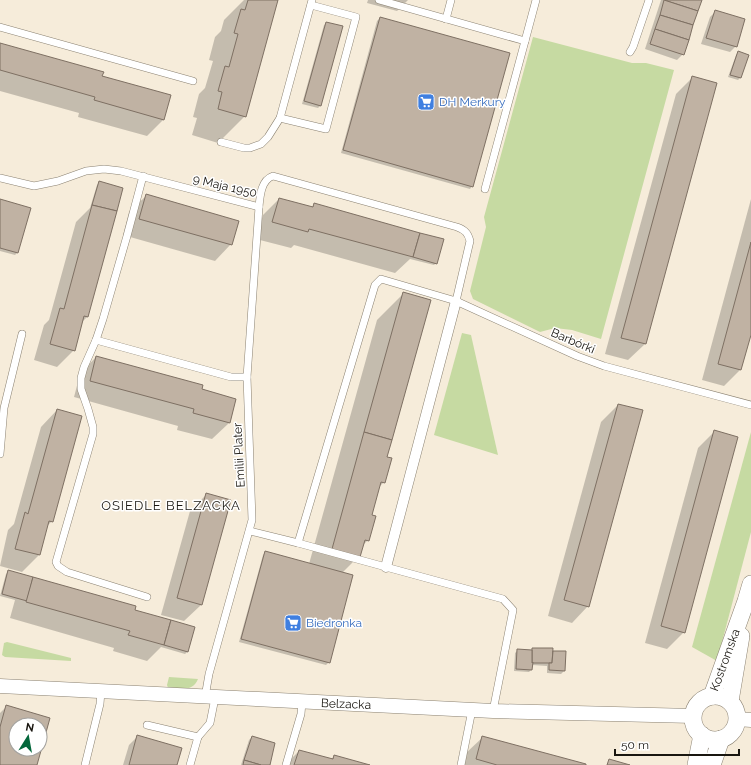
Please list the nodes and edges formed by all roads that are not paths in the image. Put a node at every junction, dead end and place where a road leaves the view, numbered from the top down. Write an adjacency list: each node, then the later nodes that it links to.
1 (379, 0): 6 (lane)
2 (451, 0): 6 (lane)
3 (536, 0): 8 (lane)
4 (649, 0): 9 (lane)
5 (312, 2): 11 (lane); 11 (lane)
6 (446, 19): 8 (lane)
7 (0, 27): 10 (lane)
8 (525, 41): 15 (lane)
9 (630, 52)
10 (193, 81)
11 (280, 118): 12 (lane)
12 (221, 142)
13 (143, 176): 14 (lane, 9 Maja 1950); 16 (lane, 9 Maja 1950); 19 (lane)
14 (0, 178)
15 (485, 189)
16 (259, 207): 17 (lane, 9 Maja 1950); 20 (lane, Emilii Plater)
17 (456, 301): 21 (lane, Barbórki); 24 (lane, Barbórki); 25 (street)
18 (22, 334): 22 (lane)
19 (96, 340): 20 (lane); 27 (lane)
20 (247, 377): 23 (lane, Emilii Plater)
21 (751, 405)
22 (0, 454)
23 (250, 531): 24 (lane); 32 (lane, Emilii Plater)
24 (298, 543): 25 (lane)
25 (386, 567): 36 (lane)
26 (751, 584): 28 (street, Kostromska)
27 (147, 597)
28 (746, 601): 31 (street, Kostromska); 34 (street, Kostromska)
29 (0, 686): 30 (street, Belzacka)
30 (101, 692): 32 (street, Belzacka); 43 (lane)
31 (712, 696): 34 (street); 37 (street)
32 (210, 697): 33 (street, Belzacka); 41 (lane, Emilii Plater)
33 (302, 702): 35 (street, Belzacka); 45 (lane)
34 (730, 702): 38 (street)
35 (472, 710): 36 (street, Belzacka); 46 (lane)
36 (493, 711): 37 (street, Belzacka)
37 (693, 716): 40 (street)
38 (744, 719): 42 (street)
39 (147, 725): 41 (lane)
40 (702, 735): 42 (street); 47 (street)
41 (198, 737): 44 (lane)
42 (721, 739): 48 (street)
43 (84, 765)
44 (190, 765)
45 (286, 765)
46 (461, 765)
47 (696, 765)
48 (712, 765)

